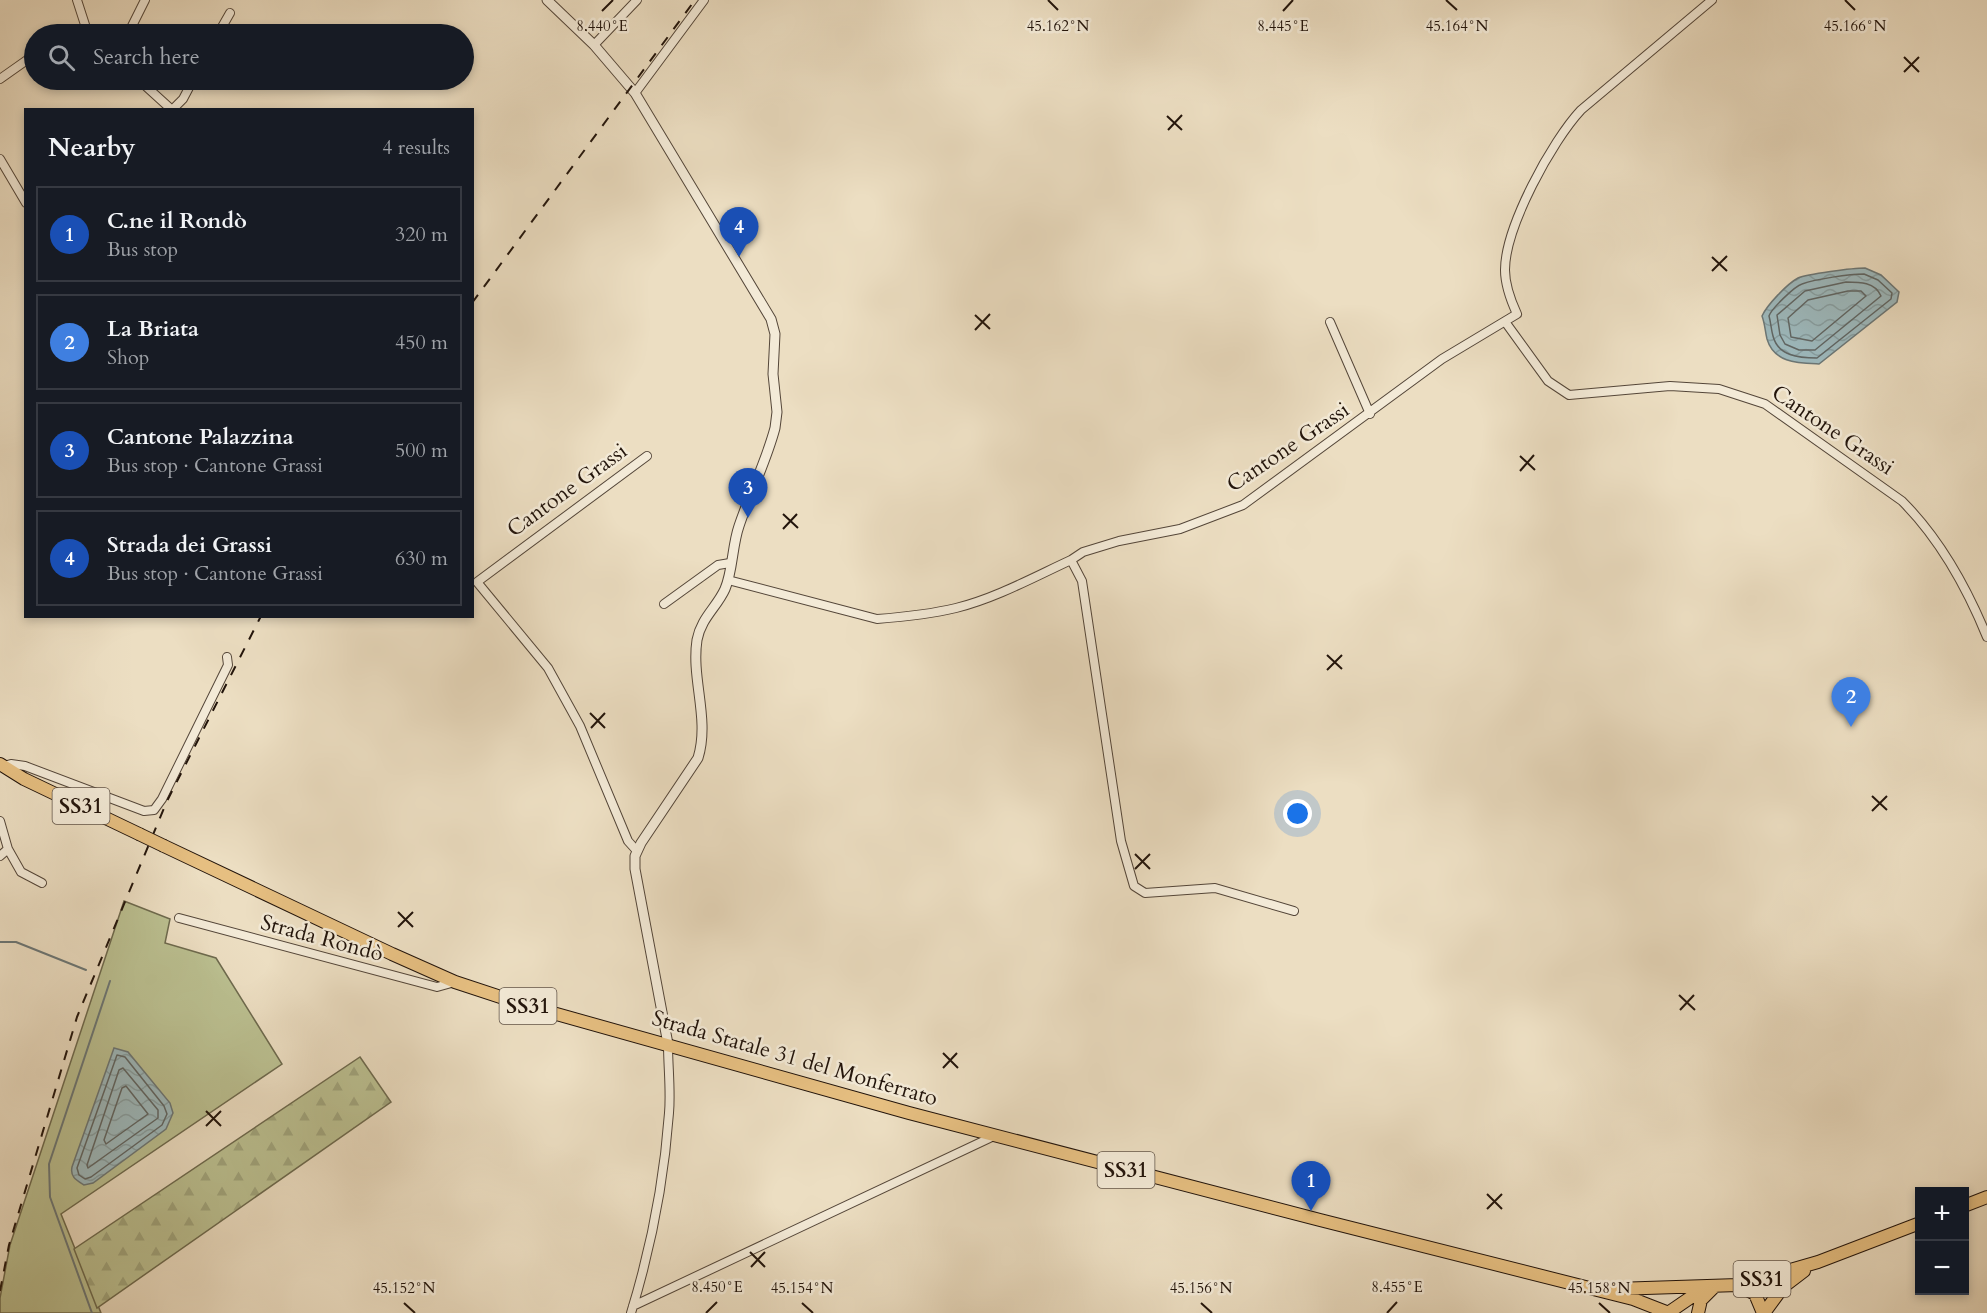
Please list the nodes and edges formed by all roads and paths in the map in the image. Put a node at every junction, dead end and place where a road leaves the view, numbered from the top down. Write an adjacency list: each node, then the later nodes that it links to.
1 (77, 0): 8 (street)
2 (145, 0): 9 (street)
3 (547, 0): 11 (street)
4 (637, 0): 11 (street)
5 (704, 0): 16 (street)
6 (1712, 0): 22 (street)
7 (230, 13): 10 (street)
8 (85, 24)
9 (133, 24)
10 (224, 24)
11 (594, 45): 16 (street)
12 (24, 62): 13 (street)
13 (0, 80)
14 (150, 90): 17 (street)
15 (188, 90): 18 (street)
16 (633, 90): 26 (street)
17 (170, 108)
18 (174, 108)
19 (0, 159): 20 (street)
20 (24, 200)
21 (1330, 322): 23 (street)
22 (1506, 323): 23 (street, Cantone Grassi); 29 (street, Cantone Grassi)
23 (1370, 414): 25 (street, Cantone Grassi)
24 (647, 456): 34 (street, Cantone Grassi)
25 (1071, 560): 27 (street, Cantone Grassi); 37 (street)
26 (730, 563): 27 (street); 28 (street)
27 (728, 580): 34 (street)
28 (664, 604)
29 (1987, 637)
30 (227, 657): 31 (street)
31 (1, 768): 39 (main road, Strada Statale 31 del Monferrato / SS31, bridge)
32 (0, 821): 33 (street)
33 (8, 849): 35 (street); 36 (street)
34 (637, 851): 40 (street)
35 (0, 856)
36 (42, 883)
37 (1294, 911)
38 (179, 918): 39 (street, Strada Rondò)
39 (455, 982): 40 (main road, Strada Statale 31 del Monferrato / SS31)
40 (668, 1044): 41 (main road, Strada Statale 31 del Monferrato / SS31); 50 (street)
41 (995, 1135): 47 (main road, Strada Statale 31 del Monferrato / SS31); 50 (street)
42 (1987, 1197): 43 (main road)
43 (1969, 1204)
44 (1915, 1225): 45 (main road, Strada Statale 31 del Monferrato / SS31)
45 (1818, 1262): 46 (main road, Strada Statale 31 del Monferrato / SS31); 54 (main road, Strada Statale 31 del Monferrato / SS31)
46 (1738, 1285): 48 (main road, Strada Statale 31 del Monferrato / SS31); 54 (main road)
47 (1587, 1288): 48 (main road, Strada Statale 31 del Monferrato / SS31); 49 (main road, Strada Statale 31 del Monferrato / SS31)
48 (1709, 1288): 52 (main road); 53 (main road)
49 (1641, 1301): 51 (street); 52 (main road, Strada Statale 31 del Monferrato / SS31)
50 (632, 1310)
51 (1652, 1313)
52 (1668, 1313)
53 (1698, 1313)
54 (1763, 1313)

